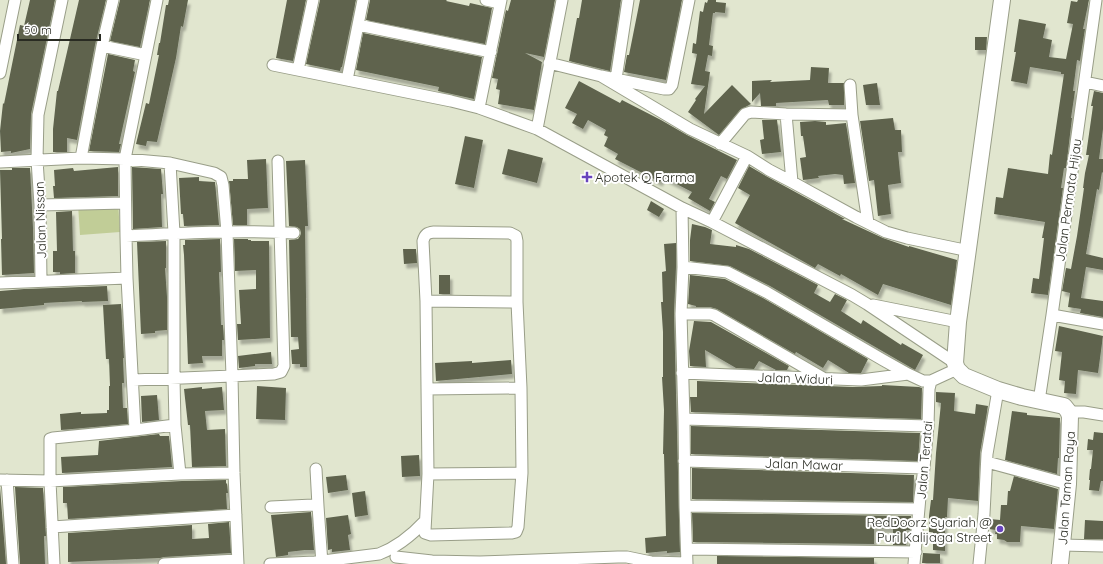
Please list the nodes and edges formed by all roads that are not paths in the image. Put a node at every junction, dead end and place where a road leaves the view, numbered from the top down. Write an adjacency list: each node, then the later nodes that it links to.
1 (15, 0): 15 (street)
2 (62, 0): 36 (street, Jalan Nissan)
3 (113, 0): 16 (street)
4 (157, 0): 18 (street)
5 (313, 0): 21 (street)
6 (363, 0): 14 (street)
7 (486, 0): 13 (street)
8 (562, 0): 19 (street)
9 (628, 0): 24 (street)
10 (689, 0): 24 (street)
11 (1002, 0): 52 (street)
12 (1096, 0): 26 (street, Jalan Permata Hijau)
13 (500, 1): 17 (street)
14 (358, 25): 17 (street); 25 (street)
15 (5, 28): 22 (street)
16 (102, 46): 18 (street); 35 (street)
17 (491, 52): 29 (street)
18 (146, 55): 37 (street)
19 (549, 63): 23 (street); 32 (street)
20 (274, 65): 21 (street)
21 (298, 70): 25 (street)
22 (0, 74)
23 (601, 76): 24 (street); 33 (street)
24 (616, 79)
25 (347, 80): 29 (street)
26 (1085, 82): 28 (street); 61 (street, Jalan Permata Hijau)
27 (850, 85): 31 (street)
28 (1103, 86)
29 (479, 108): 32 (street)
30 (786, 114): 31 (street); 33 (street); 41 (street)
31 (852, 115): 46 (street)
32 (537, 129): 44 (street)
33 (720, 144): 34 (street)
34 (747, 156): 41 (street); 45 (street)
35 (81, 158): 36 (street); 37 (street)
36 (38, 160): 38 (street); 43 (street, Jalan Nissan)
37 (125, 160): 40 (street); 42 (street)
38 (0, 162)
39 (278, 162): 48 (street)
40 (170, 163): 47 (street); 49 (street)
41 (792, 182): 46 (street)
42 (125, 203): 43 (street); 51 (street)
43 (40, 205): 55 (street, Jalan Nissan)
44 (682, 208): 45 (street); 53 (street)
45 (712, 222): 59 (street)
46 (868, 223): 52 (street)
47 (227, 232): 48 (street); 49 (street); 67 (street)
48 (280, 232): 50 (street); 67 (street)
49 (174, 233): 51 (street); 68 (street)
50 (294, 233)
51 (126, 236): 54 (street)
52 (969, 251): 62 (street)
53 (683, 267): 60 (street); 66 (street)
54 (127, 278): 55 (street); 70 (street)
55 (41, 282): 56 (street)
56 (0, 283)
57 (426, 301): 58 (street); 58 (street); 73 (street)
58 (517, 302): 72 (street)
59 (867, 304): 62 (street); 64 (street)
60 (681, 314): 65 (street); 69 (street)
61 (1052, 315): 63 (street); 75 (street, Jalan Permata Hijau)
62 (958, 322): 64 (street)
63 (1103, 324)
64 (956, 366): 71 (street); 74 (street)
65 (682, 373): 69 (street, Jalan Widuri); 78 (street)
66 (908, 374): 69 (street, Jalan Widuri); 71 (street)
67 (232, 376): 68 (street); 86 (street)
68 (174, 378): 70 (street); 79 (street)
69 (825, 379)
70 (133, 380): 81 (street)
71 (931, 381): 80 (street, Jalan Teratai)
72 (520, 388): 73 (street); 87 (street)
73 (427, 389): 89 (street)
74 (998, 390): 75 (street); 83 (street)
75 (1039, 401): 76 (street)
76 (1069, 412): 77 (street); 92 (street, Jalan Taman Raya)
77 (1103, 413)
78 (684, 419): 80 (street); 82 (street)
79 (175, 425): 81 (street); 88 (street)
80 (928, 426): 84 (street, Jalan Teratai)
81 (134, 430): 91 (street)
82 (684, 461): 84 (street, Jalan Mawar); 94 (street)
83 (986, 462): 92 (street); 118 (street)
84 (924, 468): 96 (street, Jalan Teratai)
85 (316, 469): 93 (street)
86 (234, 473): 88 (street); 97 (street)
87 (522, 473): 89 (street); 98 (street)
88 (180, 474): 91 (street)
89 (428, 474): 98 (street)
90 (4, 480): 91 (street); 112 (street)
91 (50, 482): 99 (street)
92 (1068, 484): 100 (street, Jalan Taman Raya)
93 (318, 506): 95 (street); 110 (street)
94 (685, 506): 96 (street); 102 (street)
95 (271, 507)
96 (920, 509): 103 (street, Jalan Teratai)
97 (236, 515): 99 (street); 106 (street)
98 (425, 521): 110 (street)
99 (52, 527): 113 (street)
100 (1062, 545): 101 (street); 119 (street, Jalan Taman Raya)
101 (1103, 546)
102 (687, 549): 103 (street); 116 (street)
103 (916, 552): 117 (street, Jalan Teratai)
104 (396, 556): 107 (street)
105 (584, 561): 108 (street); 109 (street)
106 (237, 562): 114 (street)
107 (432, 562): 111 (street)
108 (529, 562): 111 (street)
109 (636, 562): 116 (street)
110 (322, 563): 115 (street)
111 (480, 563)
112 (13, 564)
113 (54, 564)
114 (164, 564)
115 (270, 564)
116 (687, 564)
117 (914, 564)
118 (979, 564)
119 (1060, 564)

